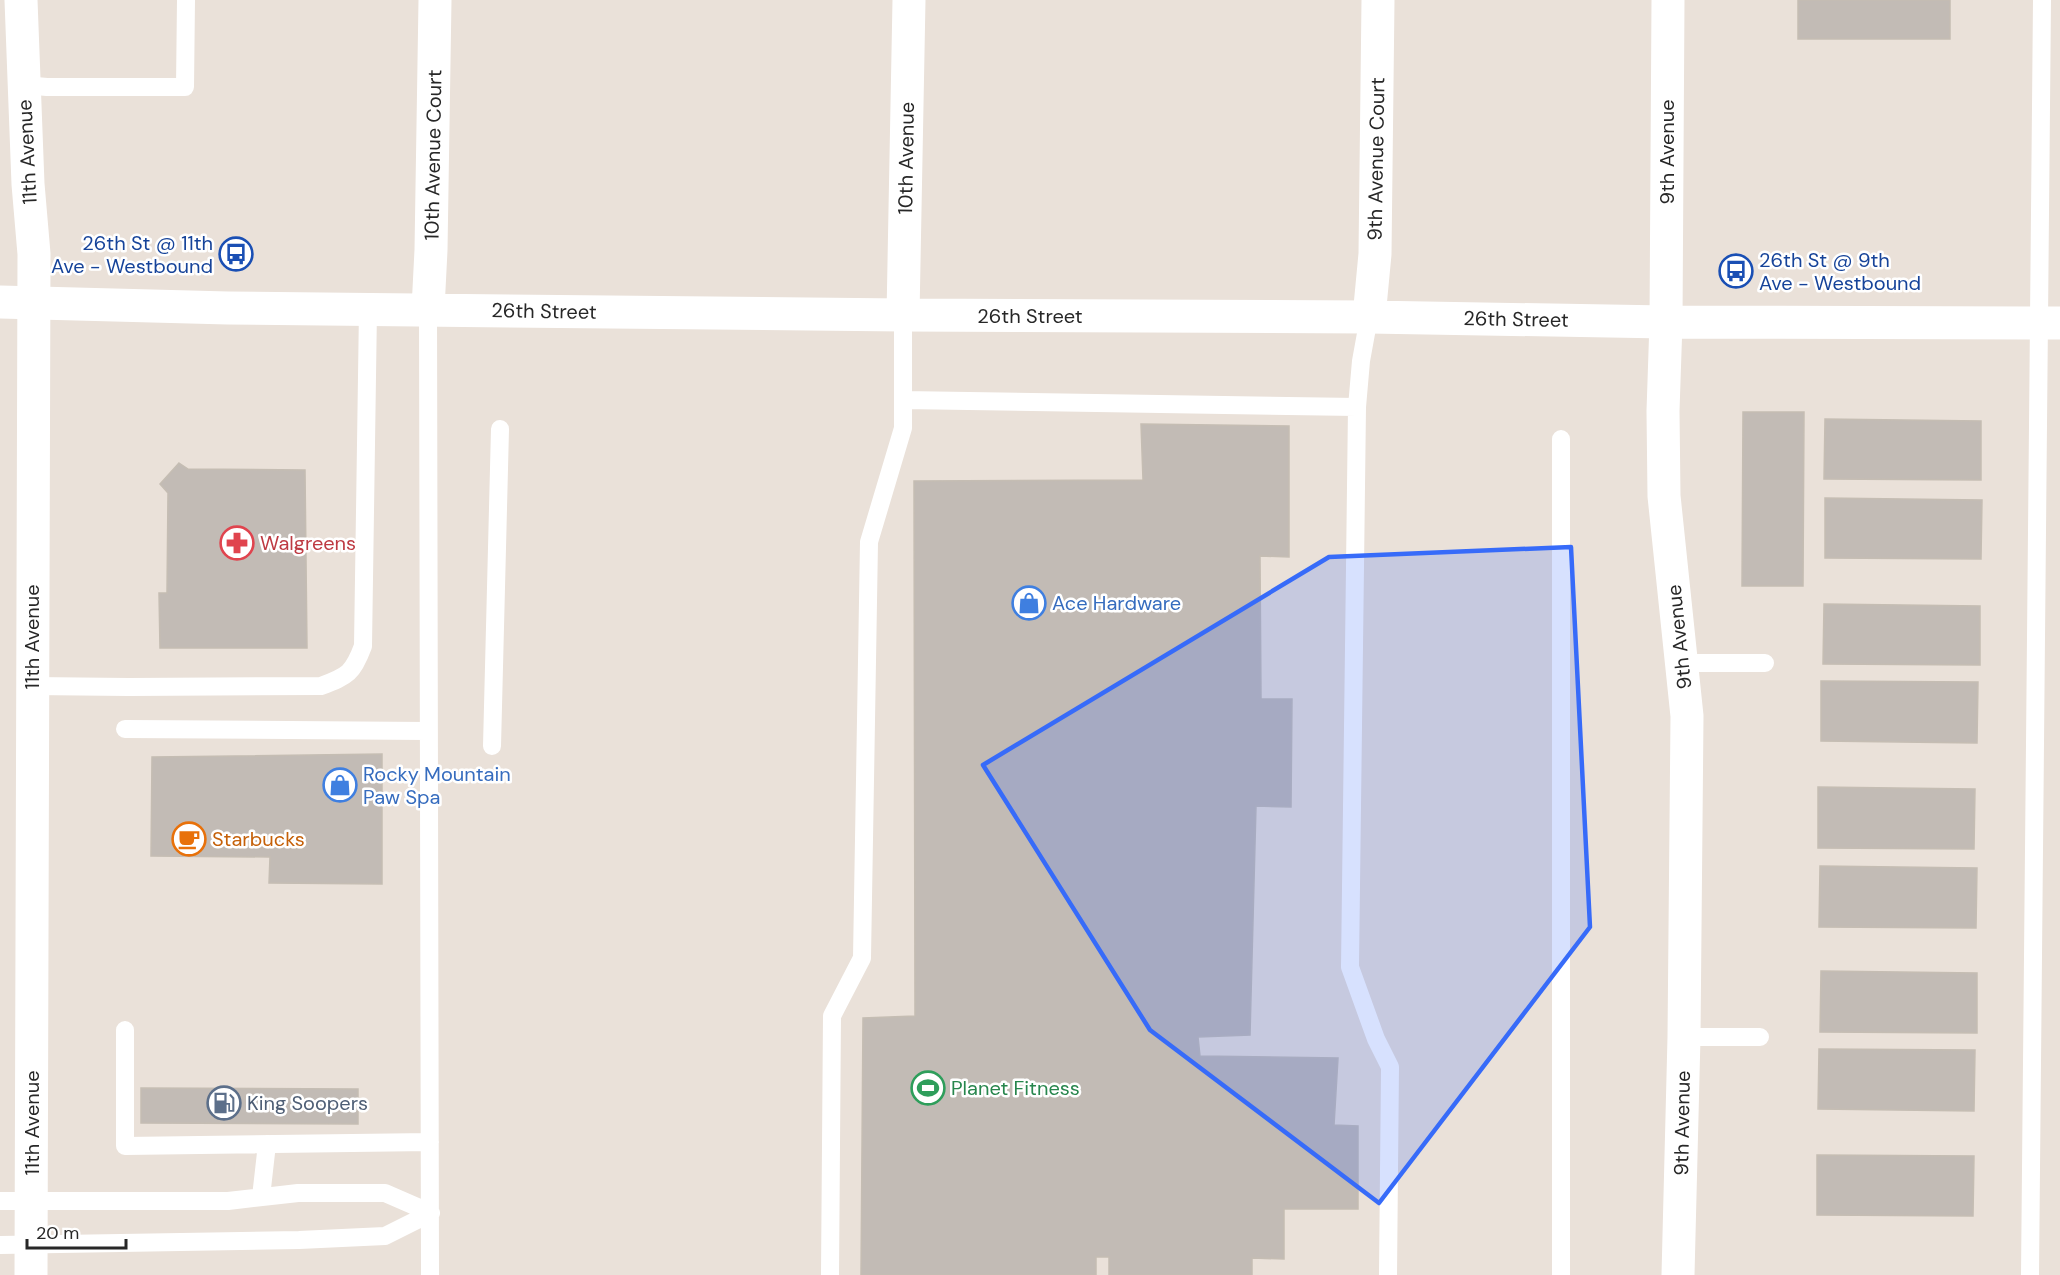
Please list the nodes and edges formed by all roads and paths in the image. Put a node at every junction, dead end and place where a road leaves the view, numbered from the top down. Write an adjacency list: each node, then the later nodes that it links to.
1 (21, 0): 8 (street, 11th Avenue)
2 (186, 0): 8 (lane)
3 (435, 0): 12 (street, 10th Avenue Court)
4 (909, 0): 13 (street, 10th Avenue)
5 (1378, 0): 14 (street, 9th Avenue Court)
6 (1668, 0): 15 (street, 9th Avenue)
7 (2042, 0): 16 (lane)
8 (24, 85): 10 (street, 11th Avenue)
9 (0, 302): 10 (street, 26th Street)
10 (33, 304): 11 (street, 26th Street); 23 (street, 11th Avenue)
11 (368, 309): 12 (street, 26th Street); 23 (lane)
12 (428, 309): 13 (street, 26th Street); 25 (lane)
13 (903, 315): 14 (street, 26th Street); 17 (lane)
14 (1369, 317): 15 (street, 26th Street); 18 (lane)
15 (1666, 322): 16 (street, 26th Street); 21 (street, 9th Avenue)
16 (2049, 323): 42 (lane)
17 (903, 400): 18 (lane); 38 (lane)
18 (1358, 407): 39 (lane)
19 (500, 429): 26 (lane)
20 (1562, 439): 40 (lane)
21 (1682, 663): 22 (lane); 28 (street, 9th Avenue)
22 (1765, 663)
23 (32, 686): 34 (street, 11th Avenue)
24 (125, 729): 25 (lane)
25 (429, 731): 30 (lane)
26 (492, 746)
27 (125, 1030): 31 (lane)
28 (1684, 1036): 29 (lane); 41 (street, 9th Avenue)
29 (1760, 1036)
30 (430, 1142): 31 (lane); 35 (lane)
31 (267, 1144): 32 (lane)
32 (261, 1197): 34 (lane); 35 (lane)
33 (0, 1201): 34 (lane)
34 (33, 1202): 36 (street, 11th Avenue)
35 (431, 1213): 36 (lane); 37 (lane)
36 (21, 1255)
37 (430, 1275)
38 (830, 1275)
39 (1388, 1275)
40 (1561, 1275)
41 (1678, 1275)
42 (2030, 1275)

